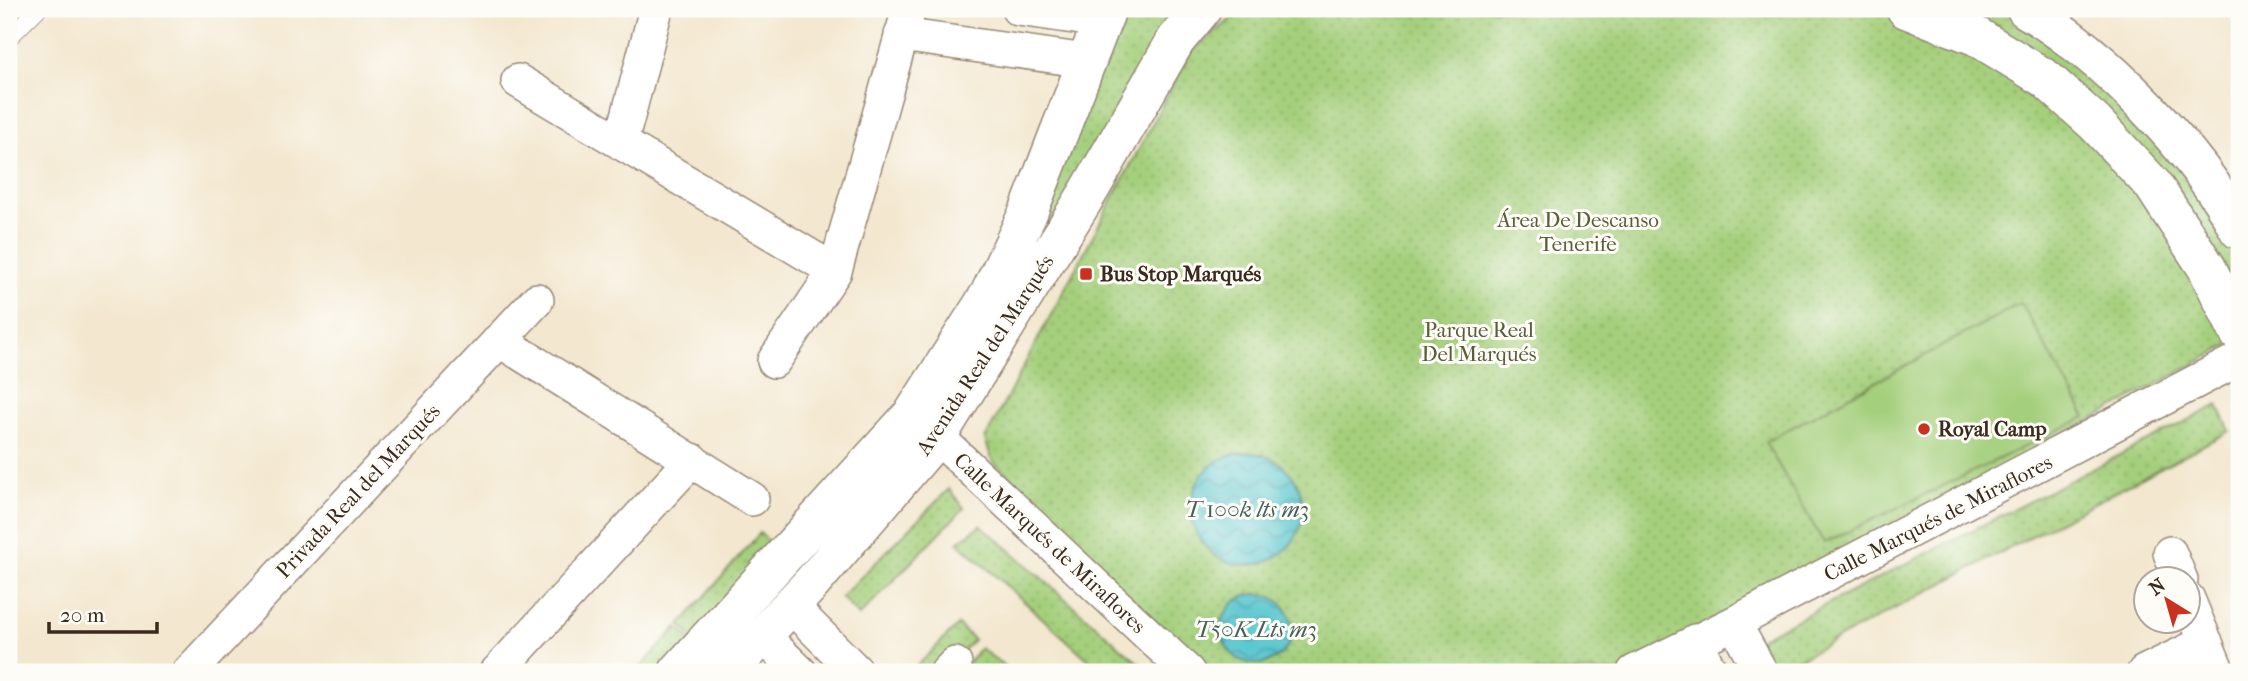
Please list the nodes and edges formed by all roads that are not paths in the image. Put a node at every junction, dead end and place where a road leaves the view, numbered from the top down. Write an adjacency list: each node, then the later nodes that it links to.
1 (38, 9): 9 (lane)
2 (656, 9): 12 (street)
3 (1018, 9): 7 (street)
4 (1202, 9): 20 (street, Avenida Real del Marqués)
5 (1906, 9): 16 (street)
6 (2026, 9): 13 (street)
7 (1105, 15): 10 (street, Avenida Real del Marqués)
8 (905, 22): 10 (street); 14 (street)
9 (9, 38)
10 (1087, 61): 20 (street, Avenida Real del Marqués)
11 (517, 81): 12 (street)
12 (621, 143): 14 (street)
13 (2239, 230)
14 (835, 271): 19 (street)
15 (537, 300): 17 (street, Privada Real del Marqués)
16 (2239, 333)
17 (499, 340): 21 (street); 29 (street, Privada Real del Marqués)
18 (2239, 359): 24 (street, Calle Marqués de Miraflores)
19 (774, 361)
20 (925, 426): 23 (street, Avenida Real del Marqués); 31 (street, Avenida Real del Marqués); 35 (street, Calle Marqués de Miraflores)
21 (692, 460): 22 (street); 30 (street)
22 (751, 499)
23 (790, 605): 26 (street, Avenida Real del Marqués); 34 (street)
24 (1734, 623): 27 (street, Calle Marqués de Miraflores); 38 (street)
25 (2202, 632): 28 (street)
26 (762, 635): 32 (street, Avenida Real del Marqués); 33 (street)
27 (1695, 641): 36 (street, Calle Marqués de Miraflores); 37 (street)
28 (2212, 657): 39 (street)
29 (189, 672)
30 (497, 672)
31 (678, 672)
32 (728, 672)
33 (800, 672)
34 (857, 672)
35 (1188, 672)
36 (1634, 672)
37 (1712, 672)
38 (1760, 672)
39 (2144, 672)

